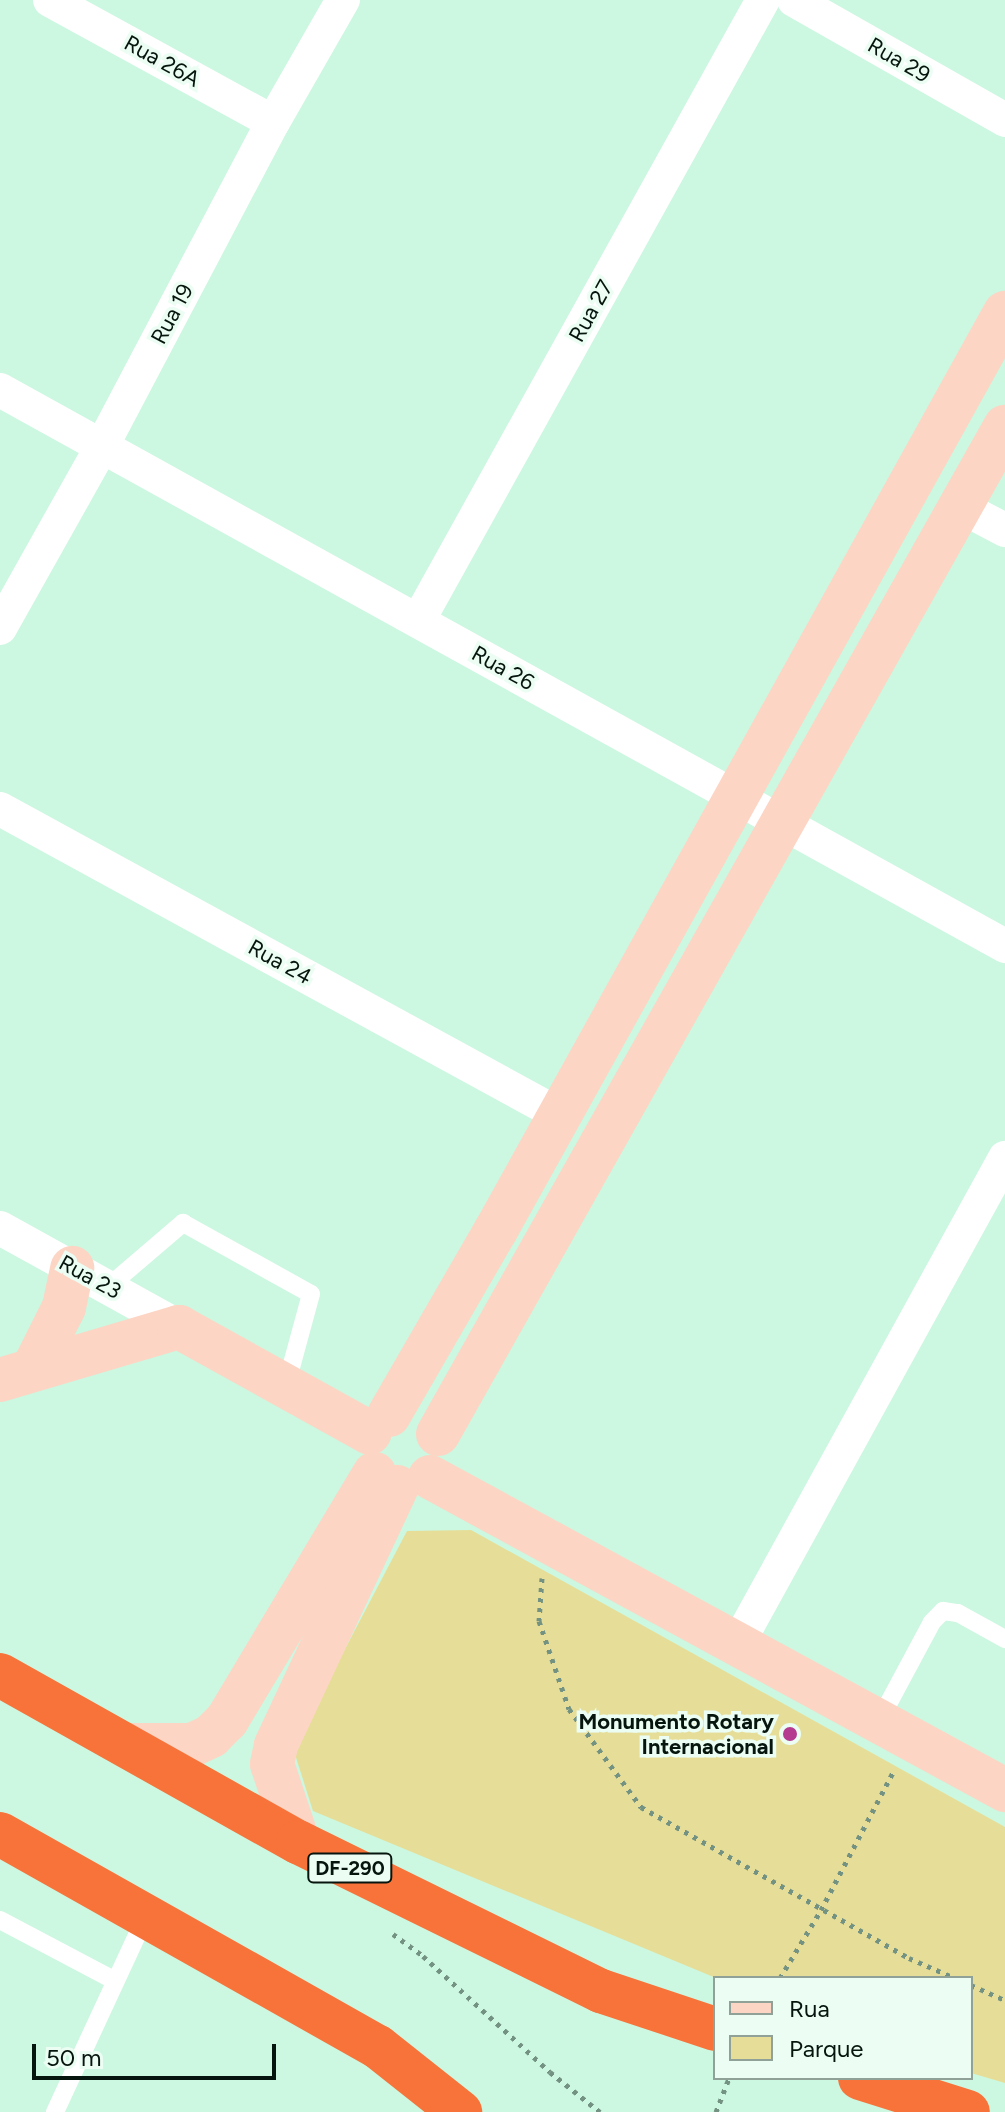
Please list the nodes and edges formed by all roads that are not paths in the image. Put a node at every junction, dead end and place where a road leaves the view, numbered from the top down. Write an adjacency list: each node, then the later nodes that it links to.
1 (50, 0): 6 (street, Rua 26A)
2 (343, 0): 6 (street, Rua 19)
3 (763, 0): 13 (street, Rua 27)
4 (794, 0): 5 (street, Rua 29)
5 (1005, 120)
6 (273, 122): 10 (street, Rua 19)
7 (1005, 313): 15 (street)
8 (0, 390): 10 (street, Rua 26)
9 (1005, 427): 11 (street)
10 (102, 446): 13 (street, Rua 26); 14 (street, Rua 19)
11 (961, 507): 12 (street); 17 (street)
12 (1005, 530)
13 (418, 621): 15 (street, Rua 26)
14 (0, 628)
15 (736, 797): 17 (street, Rua 26); 19 (street)
16 (0, 809): 19 (street, Rua 24)
17 (781, 823): 18 (street, Rua 26); 26 (street)
18 (1005, 946)
19 (560, 1115): 26 (street)
20 (1005, 1158): 28 (street)
21 (0, 1228): 22 (street, Rua 23)
22 (90, 1277): 23 (street, Rua 23); 24 (street); 25 (lane)
23 (179, 1327): 24 (street); 25 (street)
24 (17, 1374)
25 (286, 1386): 26 (street)
26 (392, 1457): 28 (street); 31 (street); 34 (street)
27 (1005, 1639): 30 (lane)
28 (737, 1645): 30 (street)
29 (0, 1675): 31 (highway, DF-290)
30 (894, 1732): 32 (street)
31 (131, 1745): 34 (highway, DF-290)
32 (1005, 1790)
33 (0, 1834): 35 (highway)
34 (298, 1842): 38 (highway, DF-290)
35 (146, 1916): 37 (lane); 42 (highway)
36 (0, 1920): 37 (lane)
37 (114, 1980): 41 (lane)
38 (713, 2028)
39 (865, 2080): 40 (highway)
40 (937, 2109)
41 (55, 2112)
42 (460, 2112)

